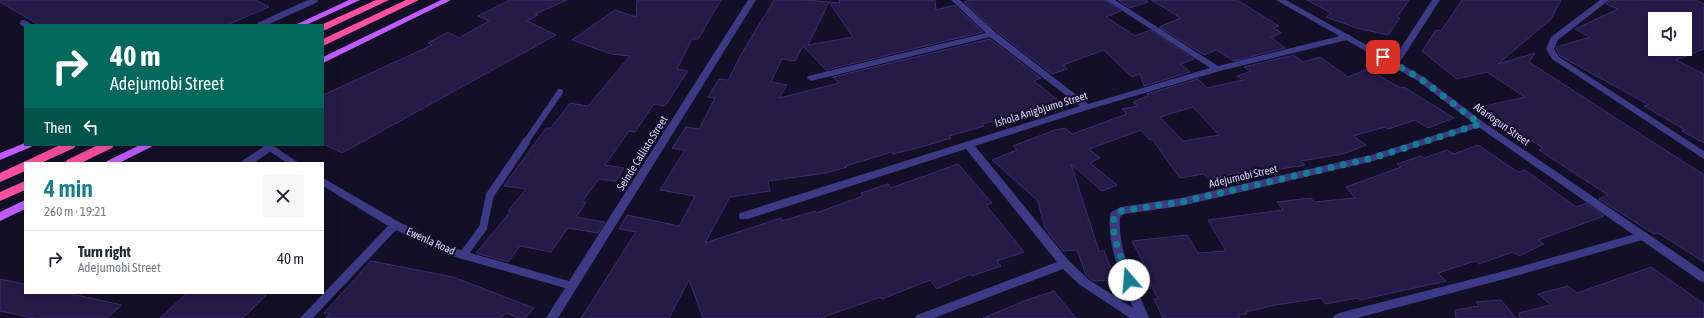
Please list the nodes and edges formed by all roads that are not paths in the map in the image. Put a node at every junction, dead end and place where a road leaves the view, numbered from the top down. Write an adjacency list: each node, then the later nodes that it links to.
1 (301, 0): 13 (lane)
2 (315, 0): 13 (lane)
3 (356, 0): 15 (main road)
4 (384, 0): 16 (highway)
5 (414, 0): 19 (highway)
6 (447, 0): 20 (main road)
7 (752, 0): 53 (street, Seinde Callisto Street)
8 (955, 0): 17 (street)
9 (1110, 0): 22 (street)
10 (1280, 0): 18 (street, Afariogun Street)
11 (1436, 0): 21 (street)
12 (1605, 0): 33 (street)
13 (307, 4): 14 (lane)
14 (262, 24)
15 (301, 24)
16 (324, 28)
17 (992, 34): 23 (street); 25 (street)
18 (1348, 37): 21 (street, Afariogun Street); 22 (street, Ishola Anigbjumo Street)
19 (324, 43)
20 (324, 60)
21 (1395, 63): 26 (street, Afariogun Street)
22 (1217, 69): 25 (street, Ishola Anigbjumo Street)
23 (811, 78)
24 (560, 92): 50 (lane)
25 (1087, 107): 27 (street, Ishola Anigbjumo Street)
26 (1480, 124): 49 (street, Afariogun Street); 58 (street, Adejumobi Street)
27 (968, 144): 47 (street, Ishola Anigbjumo Street); 51 (street)
28 (26, 146): 34 (main road)
29 (68, 146): 35 (highway)
30 (106, 146): 36 (highway)
31 (146, 146): 37 (main road)
32 (267, 146): 38 (lane); 39 (street)
33 (1704, 156)
34 (0, 157)
35 (34, 162)
36 (73, 162)
37 (113, 162)
38 (247, 162)
39 (292, 162)
40 (24, 166): 41 (highway)
41 (0, 178)
42 (324, 182): 48 (street, Ewenla Road)
43 (24, 185): 44 (highway)
44 (0, 197)
45 (24, 204): 46 (main road)
46 (0, 216)
47 (744, 216)
48 (395, 225): 50 (street, Ewenla Road); 54 (street)
49 (1642, 236): 52 (street, Afariogun Street); 59 (street)
50 (463, 255): 53 (street, Ewenla Road)
51 (1065, 264): 56 (street); 57 (street)
52 (1704, 278)
53 (572, 286): 55 (street, Seinde Callisto Street)
54 (306, 318)
55 (552, 318)
56 (921, 318)
57 (1139, 318)
58 (1142, 318)
59 (1339, 318)

